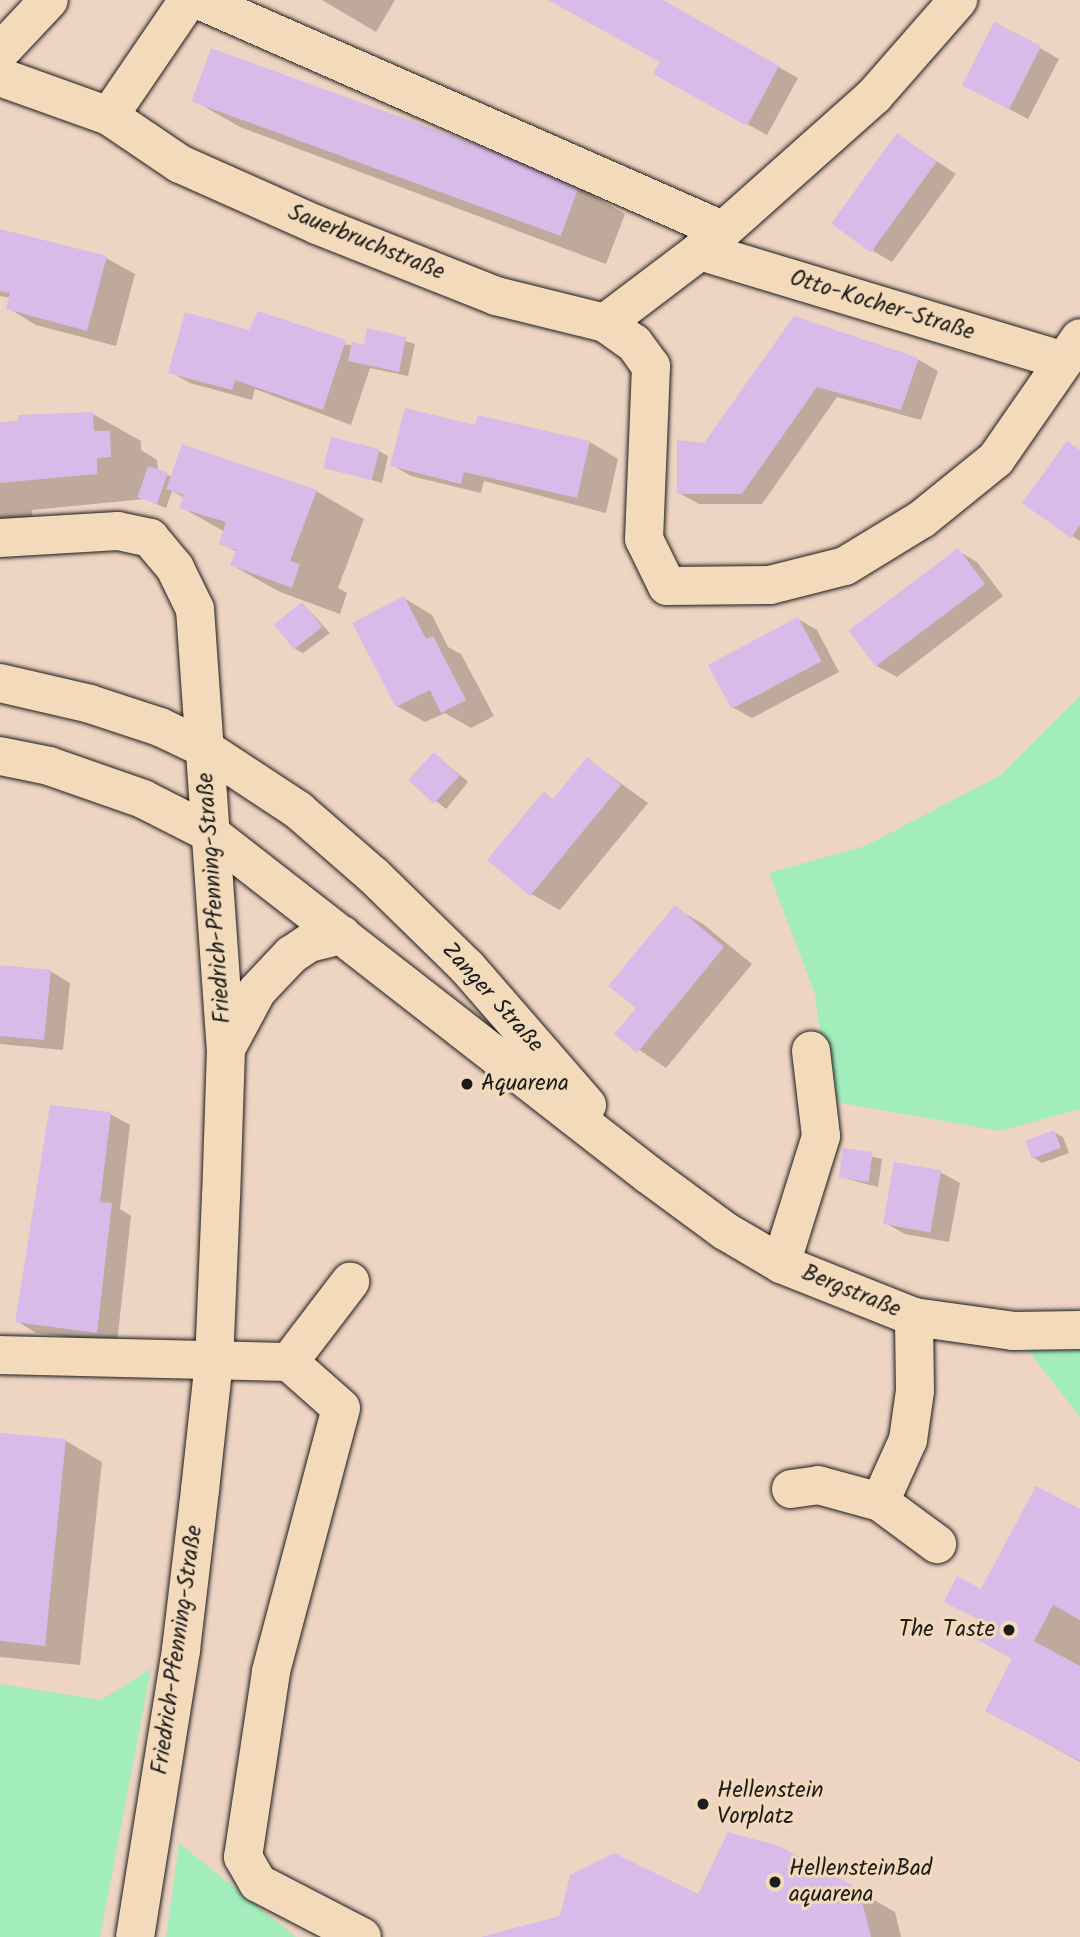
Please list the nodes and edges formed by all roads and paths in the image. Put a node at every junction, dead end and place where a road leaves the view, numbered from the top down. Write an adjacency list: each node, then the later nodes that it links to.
1 (49, 0): 5 (street)
2 (188, 0): 6 (street)
3 (199, 0): 7 (street)
4 (958, 0): 7 (street)
5 (0, 57): 6 (street, Sauerbruchstraße)
6 (108, 116): 8 (street, Sauerbruchstraße)
7 (711, 240): 8 (street); 9 (street, Otto-Kocher-Straße)
8 (605, 323): 9 (street, Otto-Kocher-Straße)
9 (1072, 350)
10 (0, 538): 12 (street, Friedrich-Pfenning-Straße)
11 (0, 683): 12 (street, Zanger Straße)
12 (204, 748): 14 (street, Friedrich-Pfenning-Straße); 18 (street, Zanger Straße)
13 (0, 756): 14 (street, Zanger Straße)
14 (210, 833): 15 (street, Zanger Straße); 16 (street, Friedrich-Pfenning-Straße)
15 (342, 935): 16 (street, Friedrich-Pfenning-Straße); 18 (street, Zanger Straße)
16 (226, 1048): 24 (street, Friedrich-Pfenning-Straße)
17 (811, 1051): 19 (street)
18 (649, 1175): 19 (street, Bergstraße)
19 (781, 1264): 21 (street, Bergstraße)
20 (350, 1282): 25 (street)
21 (914, 1317): 22 (street, Bergstraße); 27 (street)
22 (1080, 1330)
23 (0, 1355): 24 (street)
24 (214, 1361): 25 (street); 29 (street, Friedrich-Pfenning-Straße)
25 (289, 1362): 30 (street)
26 (791, 1489): 27 (street)
27 (880, 1502): 28 (street)
28 (937, 1545)
29 (135, 1937)
30 (362, 1937)

